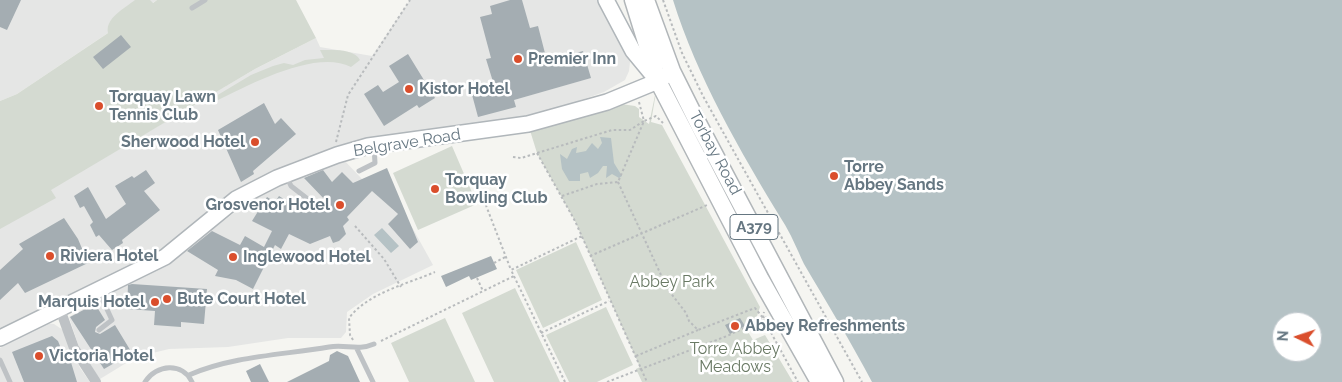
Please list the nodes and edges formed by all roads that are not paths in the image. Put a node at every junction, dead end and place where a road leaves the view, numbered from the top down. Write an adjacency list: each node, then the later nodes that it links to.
1 (205, 0): 5 (lane)
2 (606, 0): 7 (street)
3 (633, 0): 7 (main road, Torbay Road / A379)
4 (646, 0): 6 (main road, Torbay Road / A379)
5 (192, 8)
6 (672, 71): 7 (street, Belgrave Road); 26 (main road, Torbay Road / A379)
7 (658, 81): 8 (street, Belgrave Road); 25 (main road, Torbay Road / A379)
8 (374, 146): 9 (lane); 10 (street, Belgrave Road)
9 (359, 171)
10 (286, 175): 11 (lane); 12 (street, Belgrave Road)
11 (309, 200)
12 (98, 290): 13 (street, Belgrave Road); 14 (lane)
13 (60, 309): 15 (street, Belgrave Road); 21 (street)
14 (99, 330)
15 (0, 338)
16 (374, 344): 17 (lane)
17 (357, 349): 19 (lane); 24 (lane)
18 (0, 360): 20 (lane)
19 (189, 375): 22 (lane); 23 (lane)
20 (10, 382)
21 (96, 382)
22 (145, 382)
23 (192, 382)
24 (373, 382)
25 (819, 382)
26 (835, 382)

